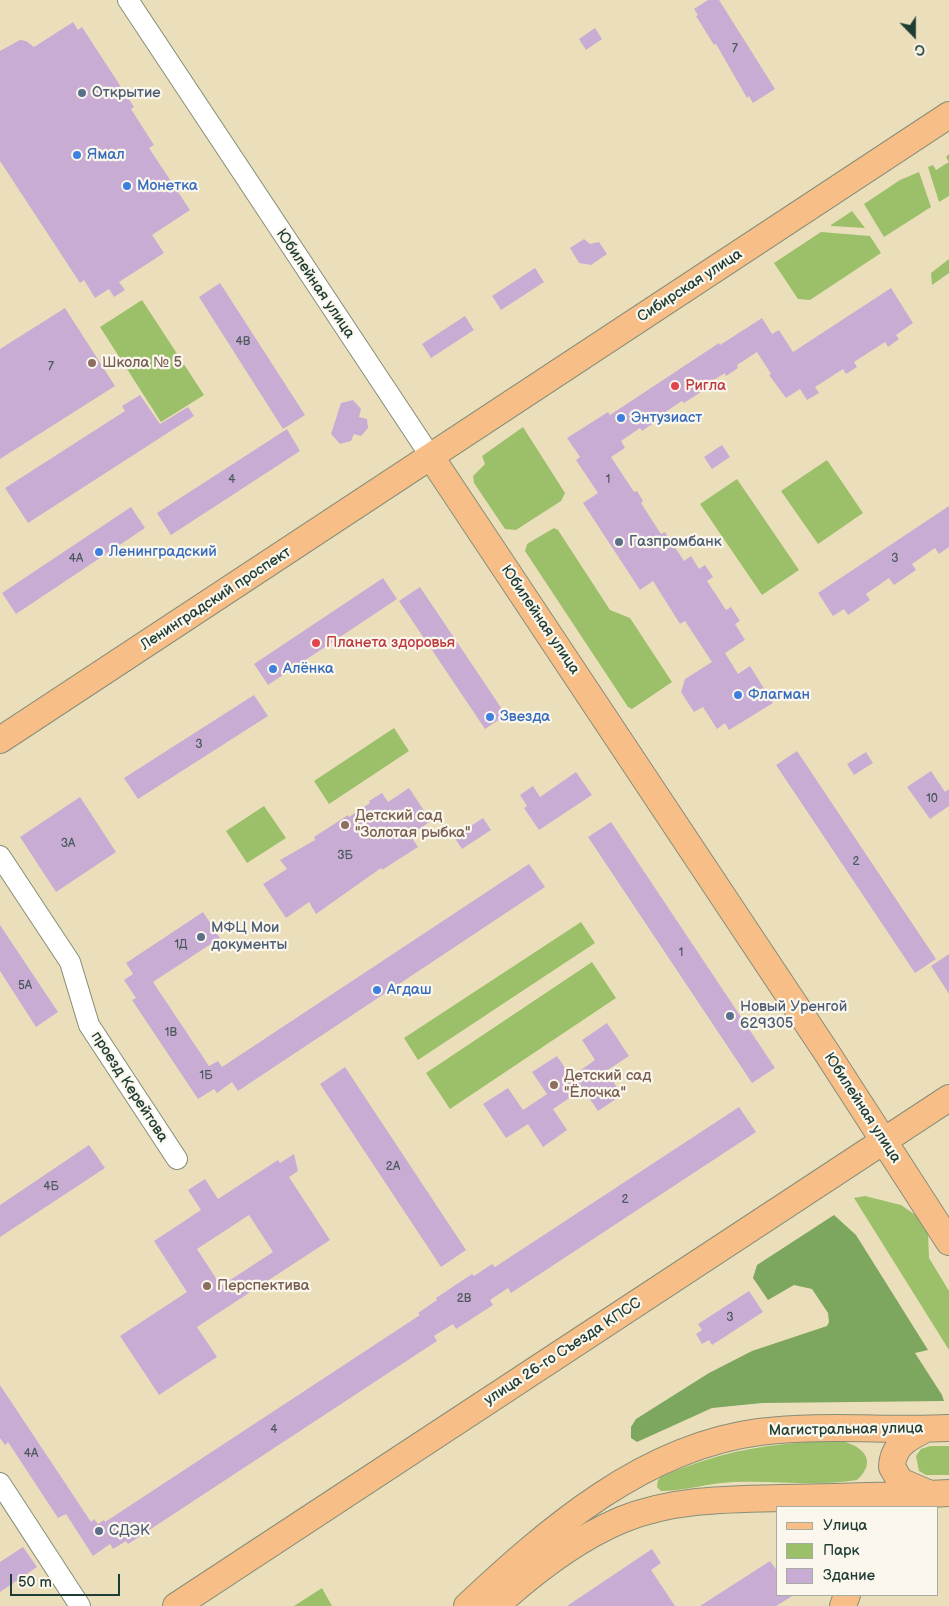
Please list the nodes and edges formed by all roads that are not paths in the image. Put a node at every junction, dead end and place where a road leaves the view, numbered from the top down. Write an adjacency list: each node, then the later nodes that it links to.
1 (128, 0): 3 (street, Юбилейная улица)
2 (949, 115): 3 (main road, Сибирская улица)
3 (431, 457): 4 (main road, Ленинградский проспект); 7 (main road, Юбилейная улица)
4 (0, 740)
5 (0, 856): 8 (street, проезд Керейтова)
6 (949, 1098): 7 (main road, улица 26-го Съезда КПСС)
7 (884, 1141): 9 (main road, Юбилейная улица); 16 (main road, улица 26-го Съезда КПСС)
8 (176, 1159)
9 (949, 1242)
10 (937, 1429): 12 (main road); 17 (main road, Магистральная улица)
11 (0, 1483): 15 (street)
12 (941, 1494): 13 (main road)
13 (776, 1498): 14 (main road); 18 (main road)
14 (808, 1506)
15 (80, 1606)
16 (176, 1606)
17 (468, 1606)
18 (496, 1606)

